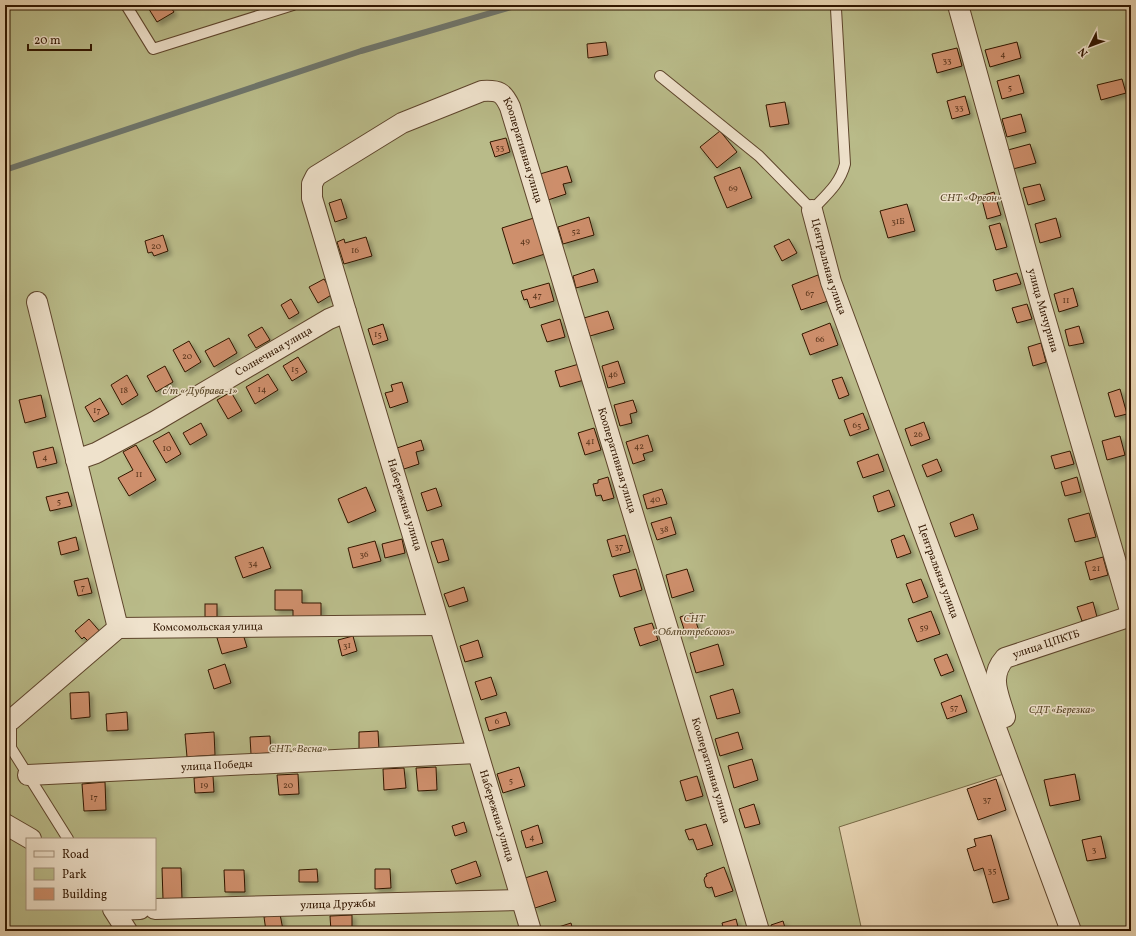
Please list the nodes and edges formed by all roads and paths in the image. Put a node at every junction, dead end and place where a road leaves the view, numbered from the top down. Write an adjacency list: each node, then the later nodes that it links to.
1 (126, 5): 2 (lane)
2 (293, 5)
3 (837, 5): 7 (lane)
4 (958, 5): 11 (street, улица Мичурина)
5 (660, 76): 7 (lane)
6 (402, 123): 9 (street, Набережная улица); 26 (street, Кооперативная улица)
7 (812, 210): 16 (street, Центральная улица)
8 (37, 302): 10 (street)
9 (346, 312): 10 (street, Солнечная улица); 12 (street, Набережная улица)
10 (76, 460): 13 (street)
11 (1131, 615): 16 (street, улица ЦПКТБ)
12 (439, 626): 13 (street, Комсомольская улица); 15 (street, Набережная улица)
13 (118, 628): 14 (street)
14 (11, 720): 17 (lane)
15 (477, 753): 17 (street, улица Победы); 21 (street, Набережная улица)
16 (1012, 769): 27 (street, Центральная улица)
17 (28, 775): 20 (lane)
18 (5, 824): 19 (street)
19 (29, 838)
20 (67, 838)
21 (521, 900): 22 (street, улица Дружбы); 25 (street, Набережная улица)
22 (156, 909)
23 (115, 910): 24 (street)
24 (127, 931)
25 (530, 931)
26 (758, 931)
27 (1071, 931)

